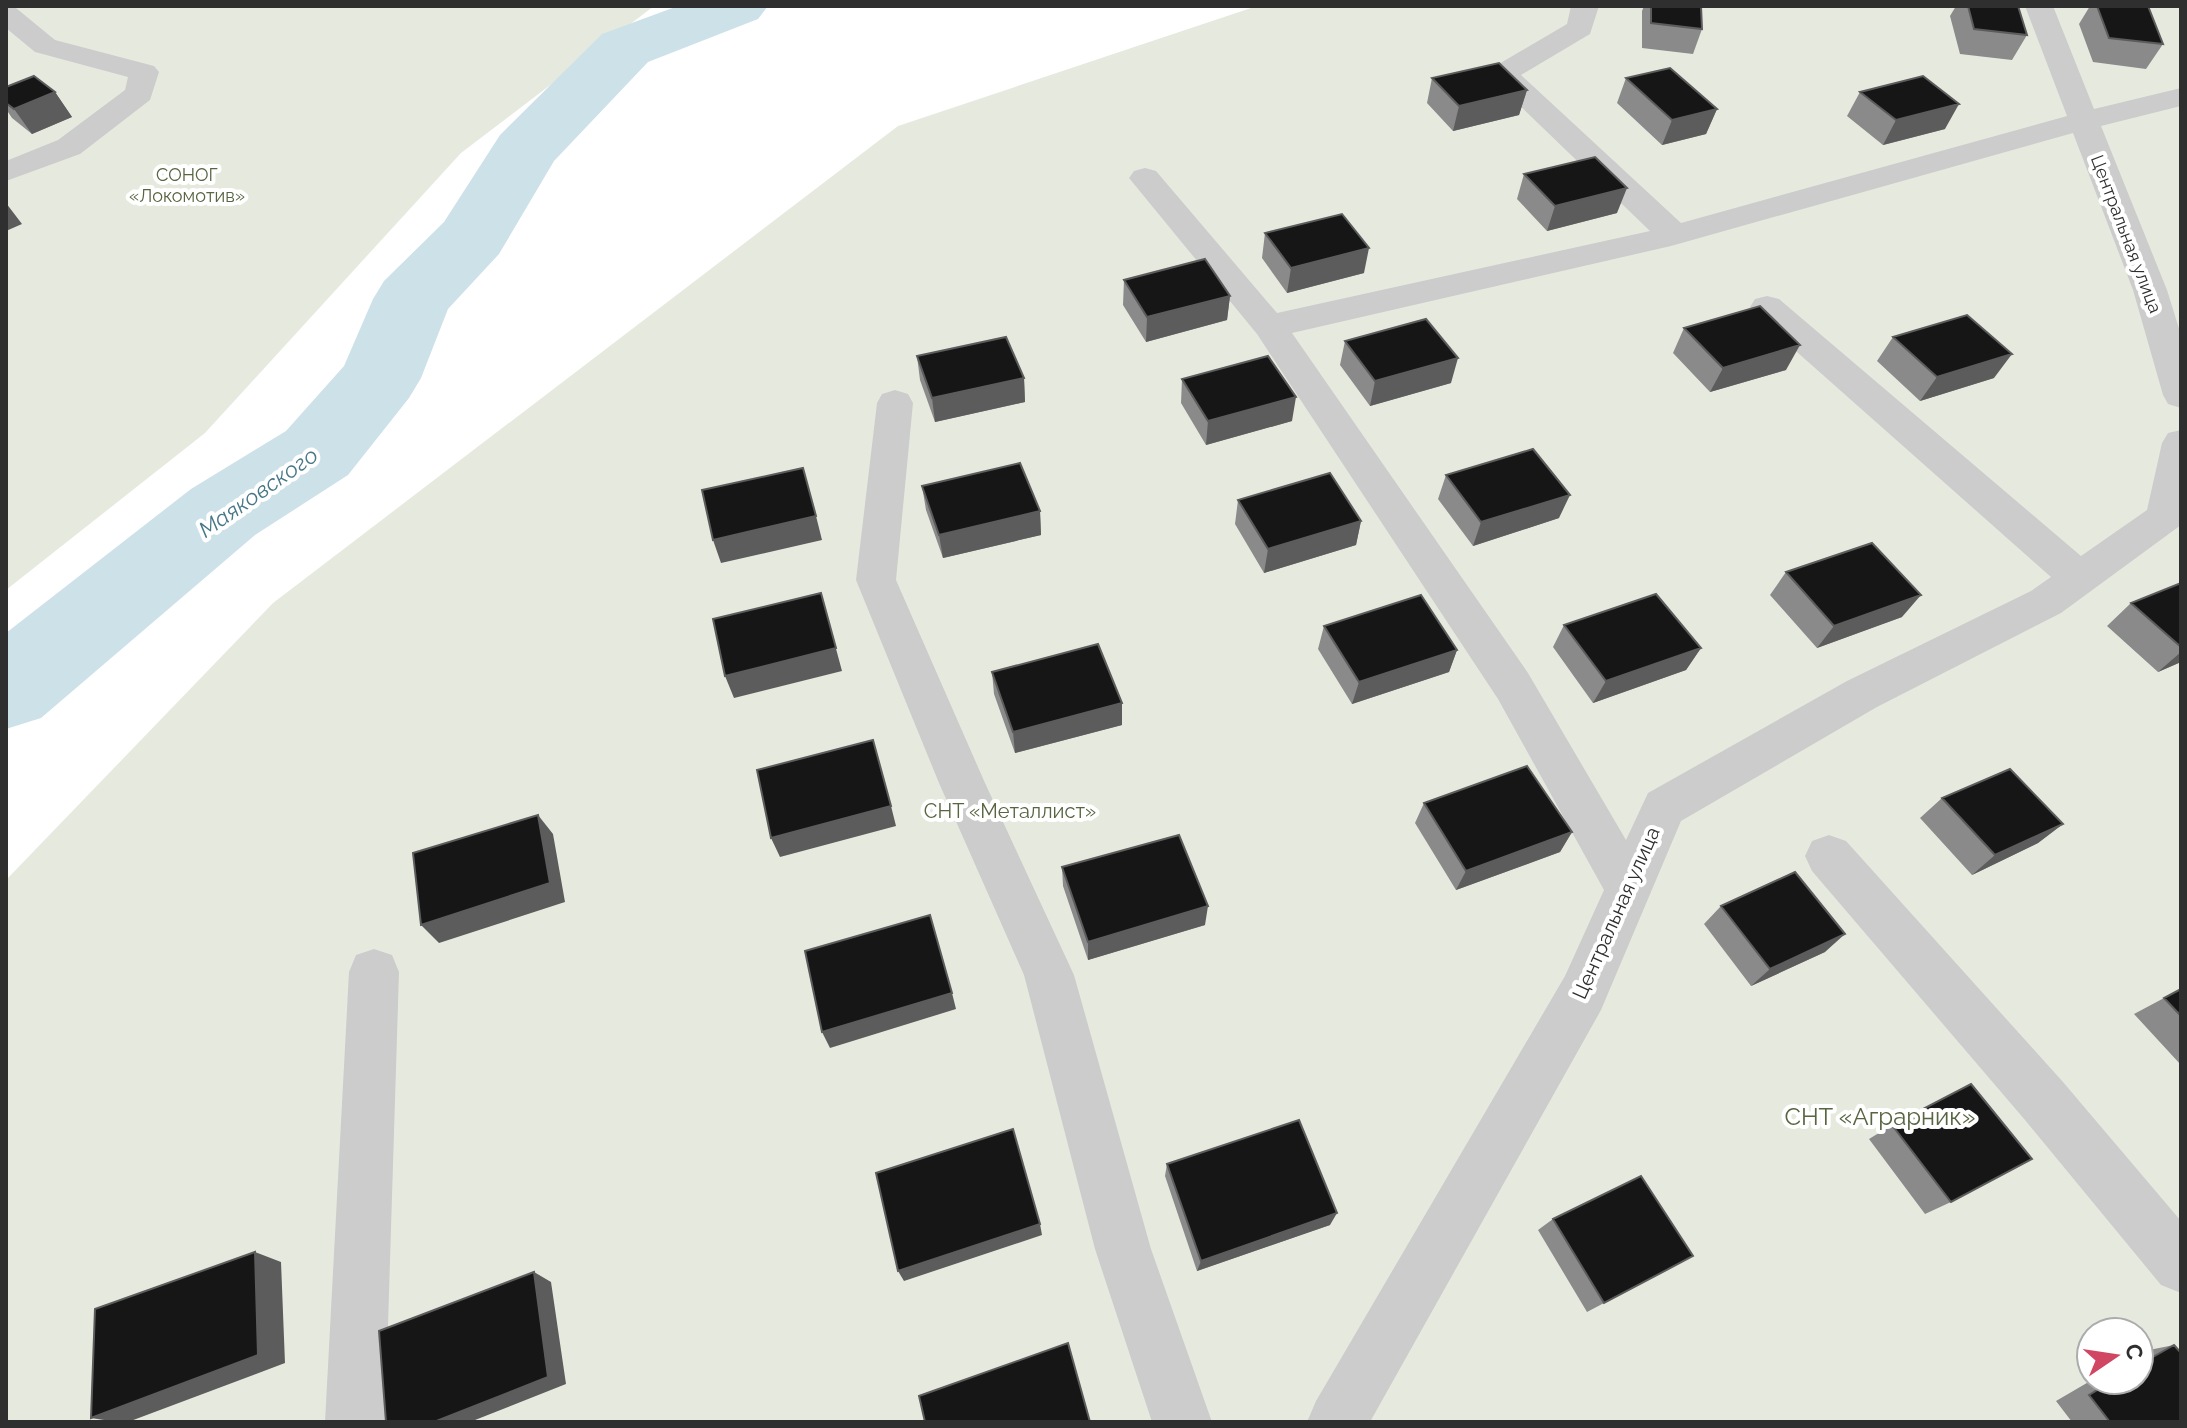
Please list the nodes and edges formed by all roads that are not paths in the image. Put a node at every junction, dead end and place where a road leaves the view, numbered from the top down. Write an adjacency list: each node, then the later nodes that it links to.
1 (1585, 6): 8 (street)
2 (2039, 6): 5 (street, Центральная улица)
3 (6, 14): 6 (street)
4 (2181, 97): 5 (street)
5 (2083, 120): 8 (street); 9 (street, Центральная улица)
6 (6, 172)
7 (1145, 178): 11 (street)
8 (1674, 235): 11 (street)
9 (2166, 295): 12 (street, Центральная улица)
10 (1767, 307): 15 (street)
11 (1269, 326): 17 (street)
12 (2181, 395)
13 (895, 403): 21 (street)
14 (2181, 443): 15 (street, Центральная улица)
15 (2080, 578): 17 (street, Центральная улица)
16 (1829, 856): 19 (street)
17 (1628, 888): 22 (street, Центральная улица)
18 (374, 972): 20 (street)
19 (2181, 1265)
20 (355, 1422)
21 (1182, 1422)
22 (1337, 1422)

